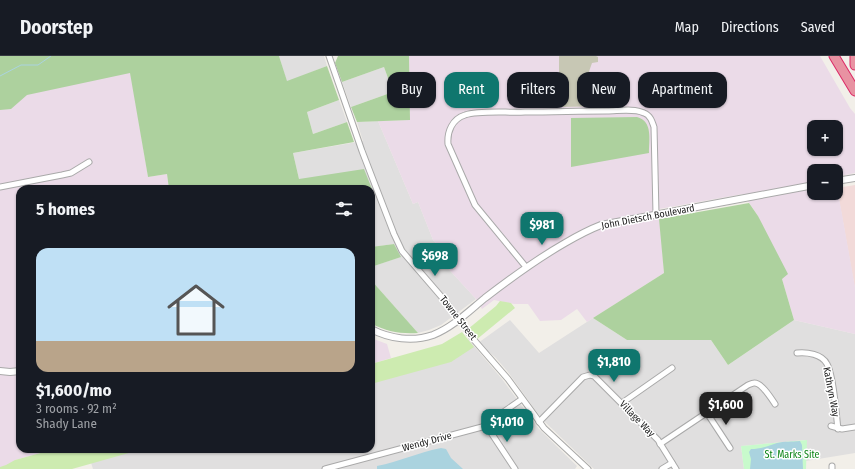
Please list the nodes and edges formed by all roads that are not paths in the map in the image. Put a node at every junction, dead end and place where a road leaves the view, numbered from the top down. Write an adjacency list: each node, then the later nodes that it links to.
1 (329, 56): 13 (street, Towne Street)
2 (834, 56): 5 (highway)
3 (855, 56): 4 (highway)
4 (855, 65)
5 (855, 91)
6 (90, 162): 10 (street)
7 (855, 178): 8 (street)
8 (843, 180)
9 (807, 186): 11 (street, John Dietsch Boulevard)
10 (0, 187)
11 (656, 214): 12 (street, John Dietsch Boulevard); 12 (street)
12 (526, 267): 13 (street, John Dietsch Boulevard)
13 (459, 319): 14 (street, John Dietsch Boulevard); 19 (street, Towne Street)
14 (375, 331)
15 (797, 353): 27 (street, Kathryn Way)
16 (672, 368): 20 (street)
17 (0, 371): 18 (street)
18 (16, 371)
19 (522, 399): 23 (street, Towne Street); 24 (street, Wendy Drive)
20 (622, 403): 23 (street, Village Way); 28 (street, Village Way)
21 (775, 404): 22 (street)
22 (707, 413): 28 (street); 29 (street)
23 (539, 422): 34 (street, Towne Street)
24 (486, 425): 31 (street, Wendy Drive); 33 (street)
25 (831, 426): 27 (street)
26 (855, 427): 27 (street)
27 (838, 429)
28 (660, 444): 30 (street, Village Way)
29 (730, 448)
30 (672, 463): 35 (street); 36 (street, Village Way)
31 (347, 466): 32 (street, Wendy Drive)
32 (325, 469)
33 (515, 469)
34 (588, 469)
35 (662, 469)
36 (676, 469)

